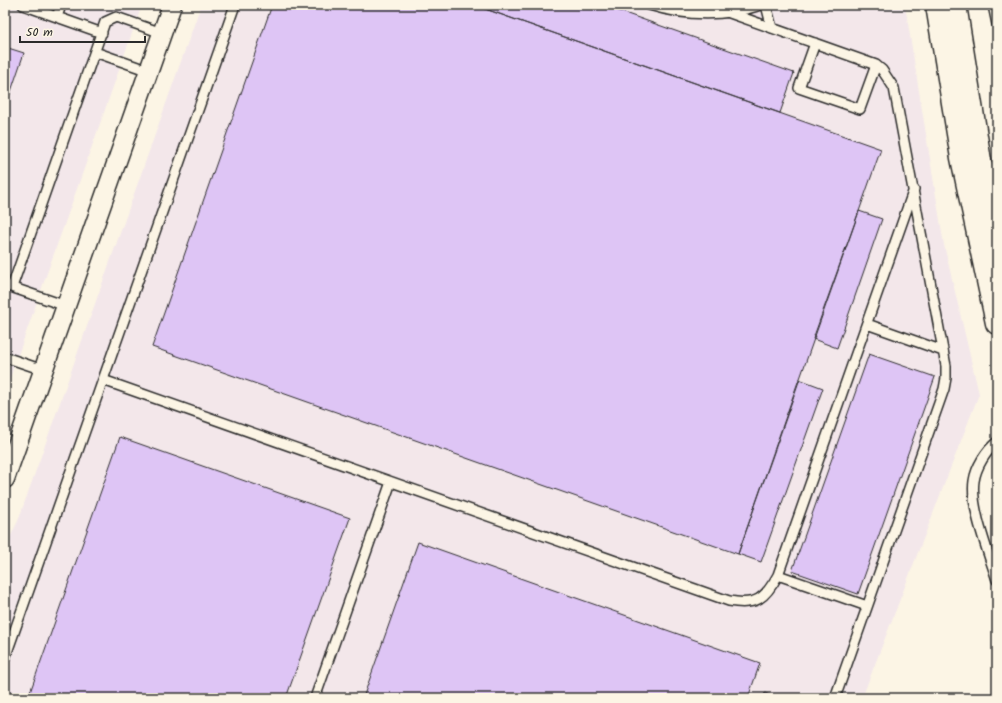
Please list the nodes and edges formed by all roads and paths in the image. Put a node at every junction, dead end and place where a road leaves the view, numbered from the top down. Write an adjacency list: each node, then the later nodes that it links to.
1 (23, 5): 12 (lane)
2 (61, 5): 12 (lane)
3 (172, 5): 16 (street)
4 (235, 5): 30 (lane)
5 (649, 5): 11 (lane)
6 (760, 5): 11 (lane)
7 (766, 5): 14 (lane)
8 (937, 5): 25 (main road)
9 (955, 5): 22 (main road)
10 (993, 5): 13 (lane)
11 (727, 12): 14 (lane)
12 (57, 17): 15 (lane)
13 (997, 24)
14 (772, 28): 17 (lane)
15 (102, 33): 16 (lane); 18 (lane)
16 (162, 33): 20 (street)
17 (815, 43): 19 (lane); 19 (lane)
18 (95, 52): 20 (lane); 23 (lane)
19 (876, 65): 21 (lane)
20 (149, 71): 24 (street)
21 (914, 189): 26 (lane); 27 (lane)
22 (997, 245)
23 (8, 286): 24 (lane)
24 (66, 306): 29 (street)
25 (997, 323)
26 (866, 324): 27 (lane); 34 (lane)
27 (943, 351): 36 (lane)
28 (5, 357): 29 (lane)
29 (43, 370): 32 (street)
30 (103, 380): 33 (lane); 37 (lane)
31 (997, 442): 35 (lane)
32 (5, 479)
33 (391, 482): 34 (lane); 38 (lane)
34 (778, 575): 36 (lane)
35 (997, 580)
36 (867, 606): 39 (lane)
37 (5, 658)
38 (315, 698)
39 (835, 698)

